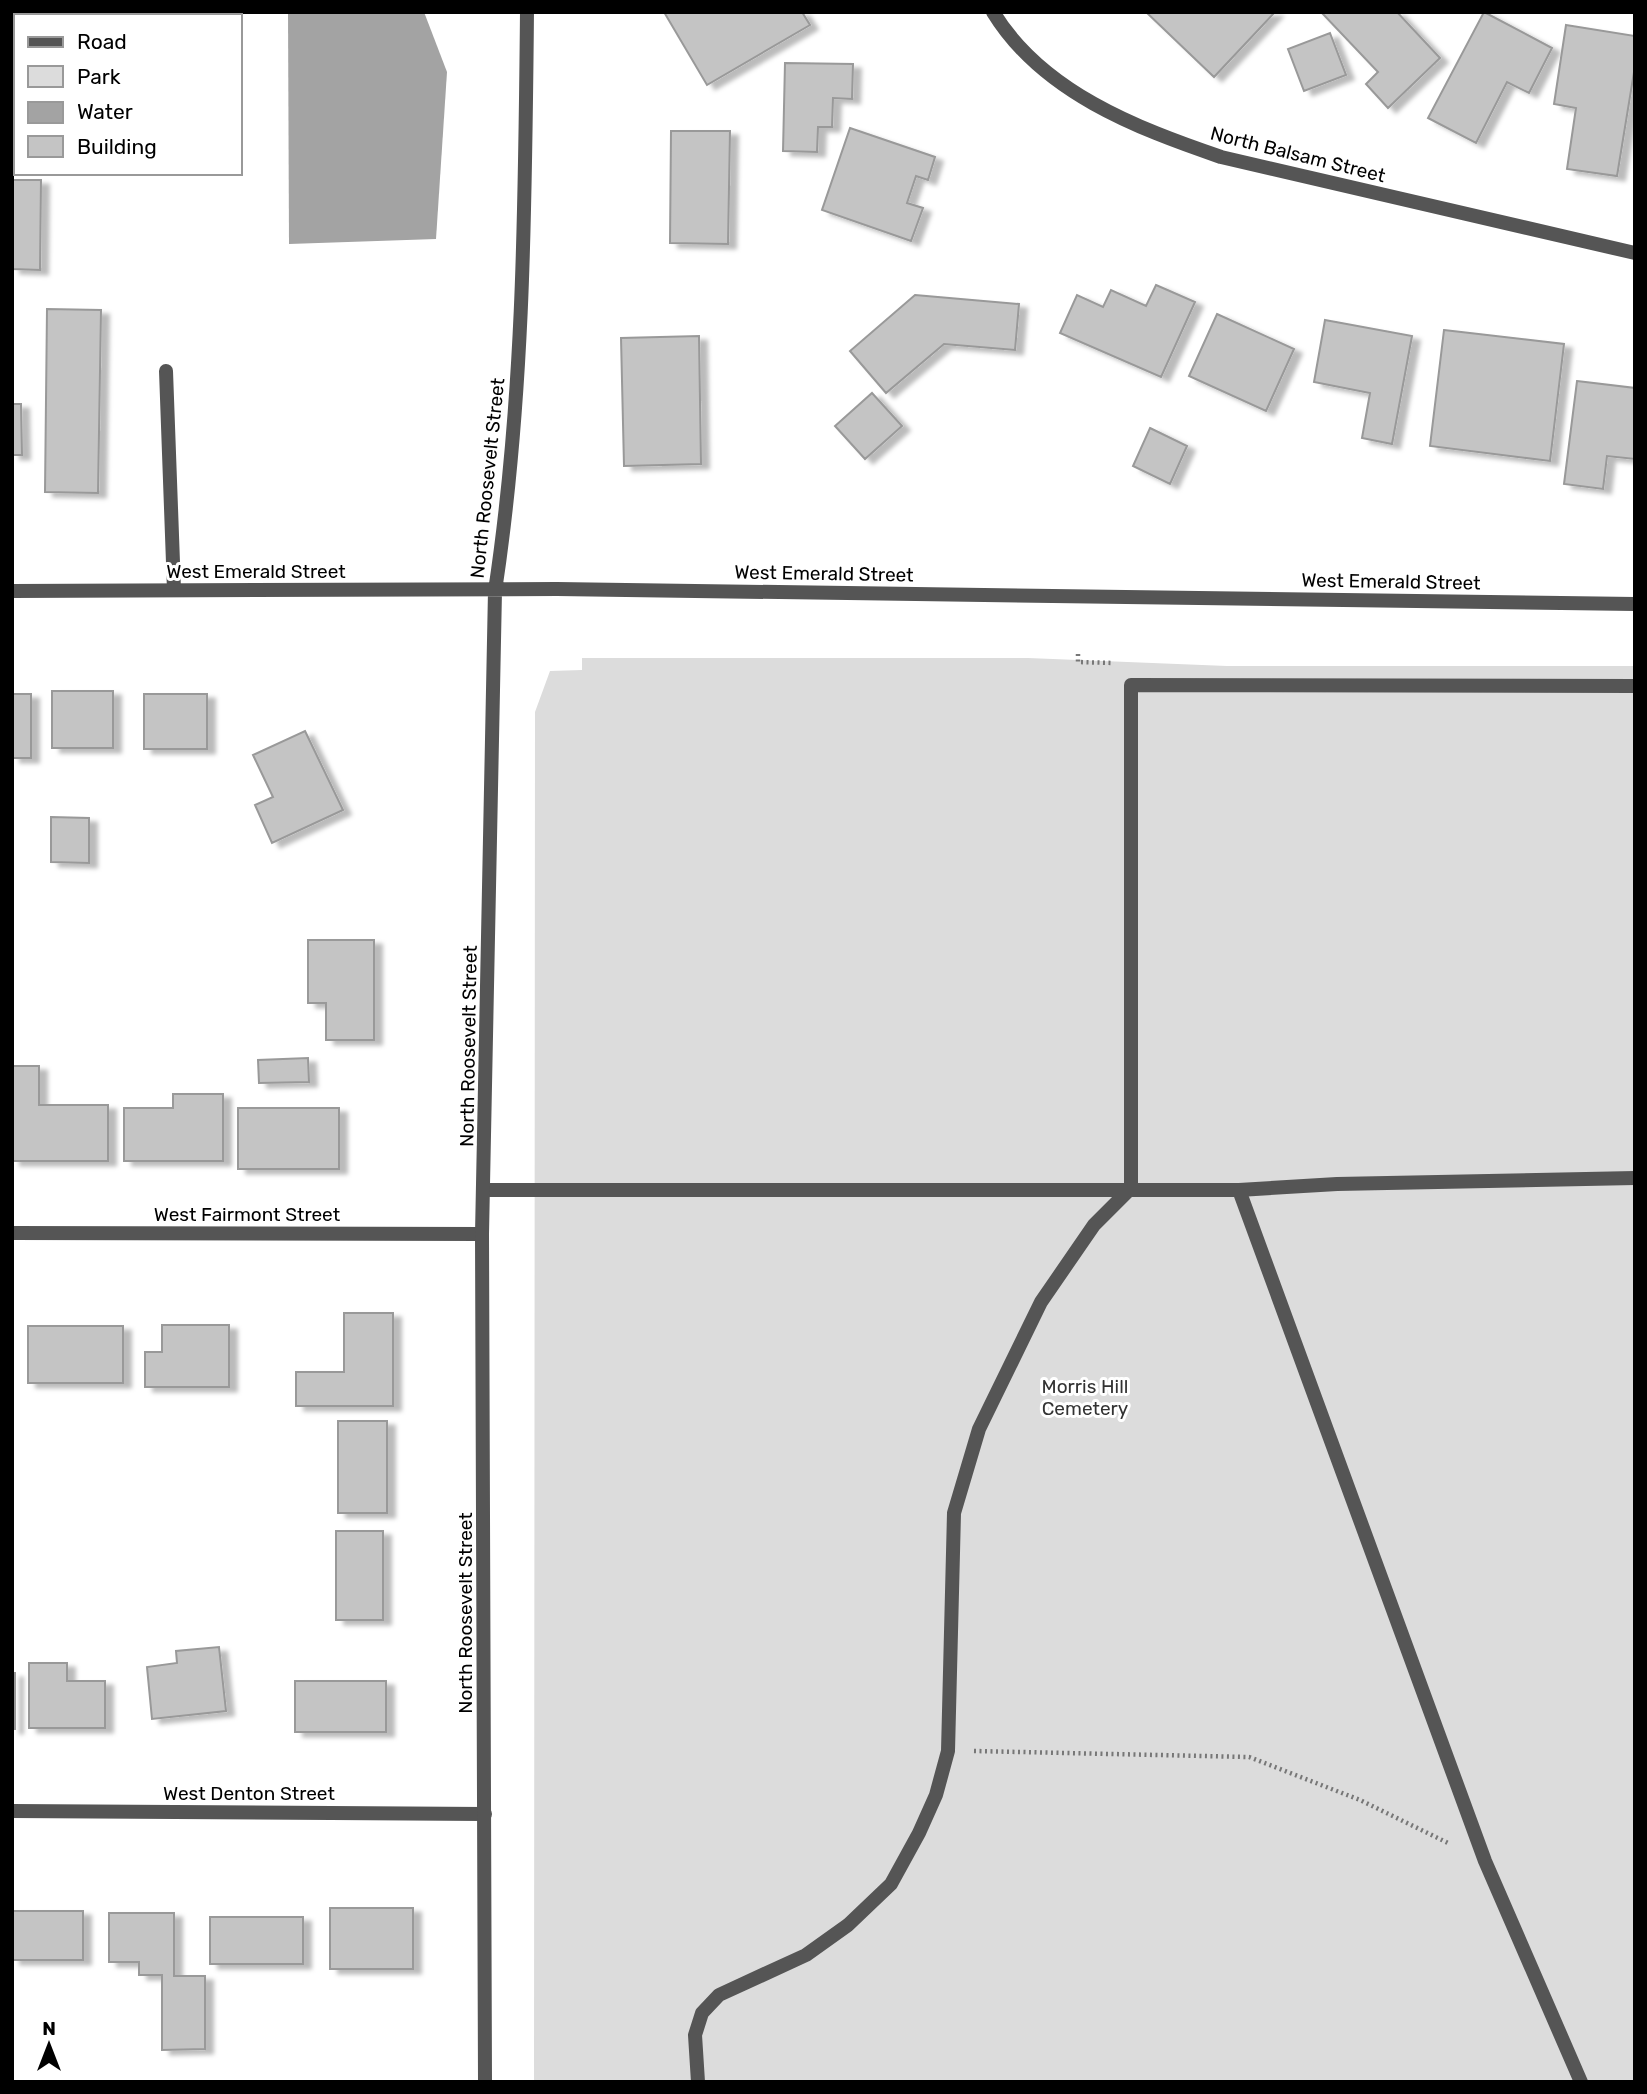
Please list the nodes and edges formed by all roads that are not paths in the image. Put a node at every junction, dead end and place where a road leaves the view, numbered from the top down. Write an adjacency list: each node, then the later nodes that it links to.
1 (527, 12): 7 (street, North Roosevelt Street)
2 (993, 12): 3 (street, North Balsam Street)
3 (1635, 253)
4 (166, 371): 5 (street)
5 (174, 590): 6 (street, West Emerald Street); 7 (street, West Emerald Street)
6 (12, 591)
7 (495, 591): 8 (street, West Emerald Street); 13 (street, North Roosevelt Street)
8 (1635, 604)
9 (1635, 686): 11 (street)
10 (1635, 1178): 12 (street)
11 (1131, 1188): 12 (street); 13 (street); 19 (street)
12 (1238, 1190): 20 (street)
13 (484, 1191): 15 (street, North Roosevelt Street)
14 (12, 1233): 15 (street, West Fairmont Street)
15 (482, 1234): 17 (street, North Roosevelt Street)
16 (12, 1811): 17 (street, West Denton Street)
17 (485, 1814): 18 (street, North Roosevelt Street)
18 (485, 2082)
19 (698, 2082)
20 (1581, 2082)

